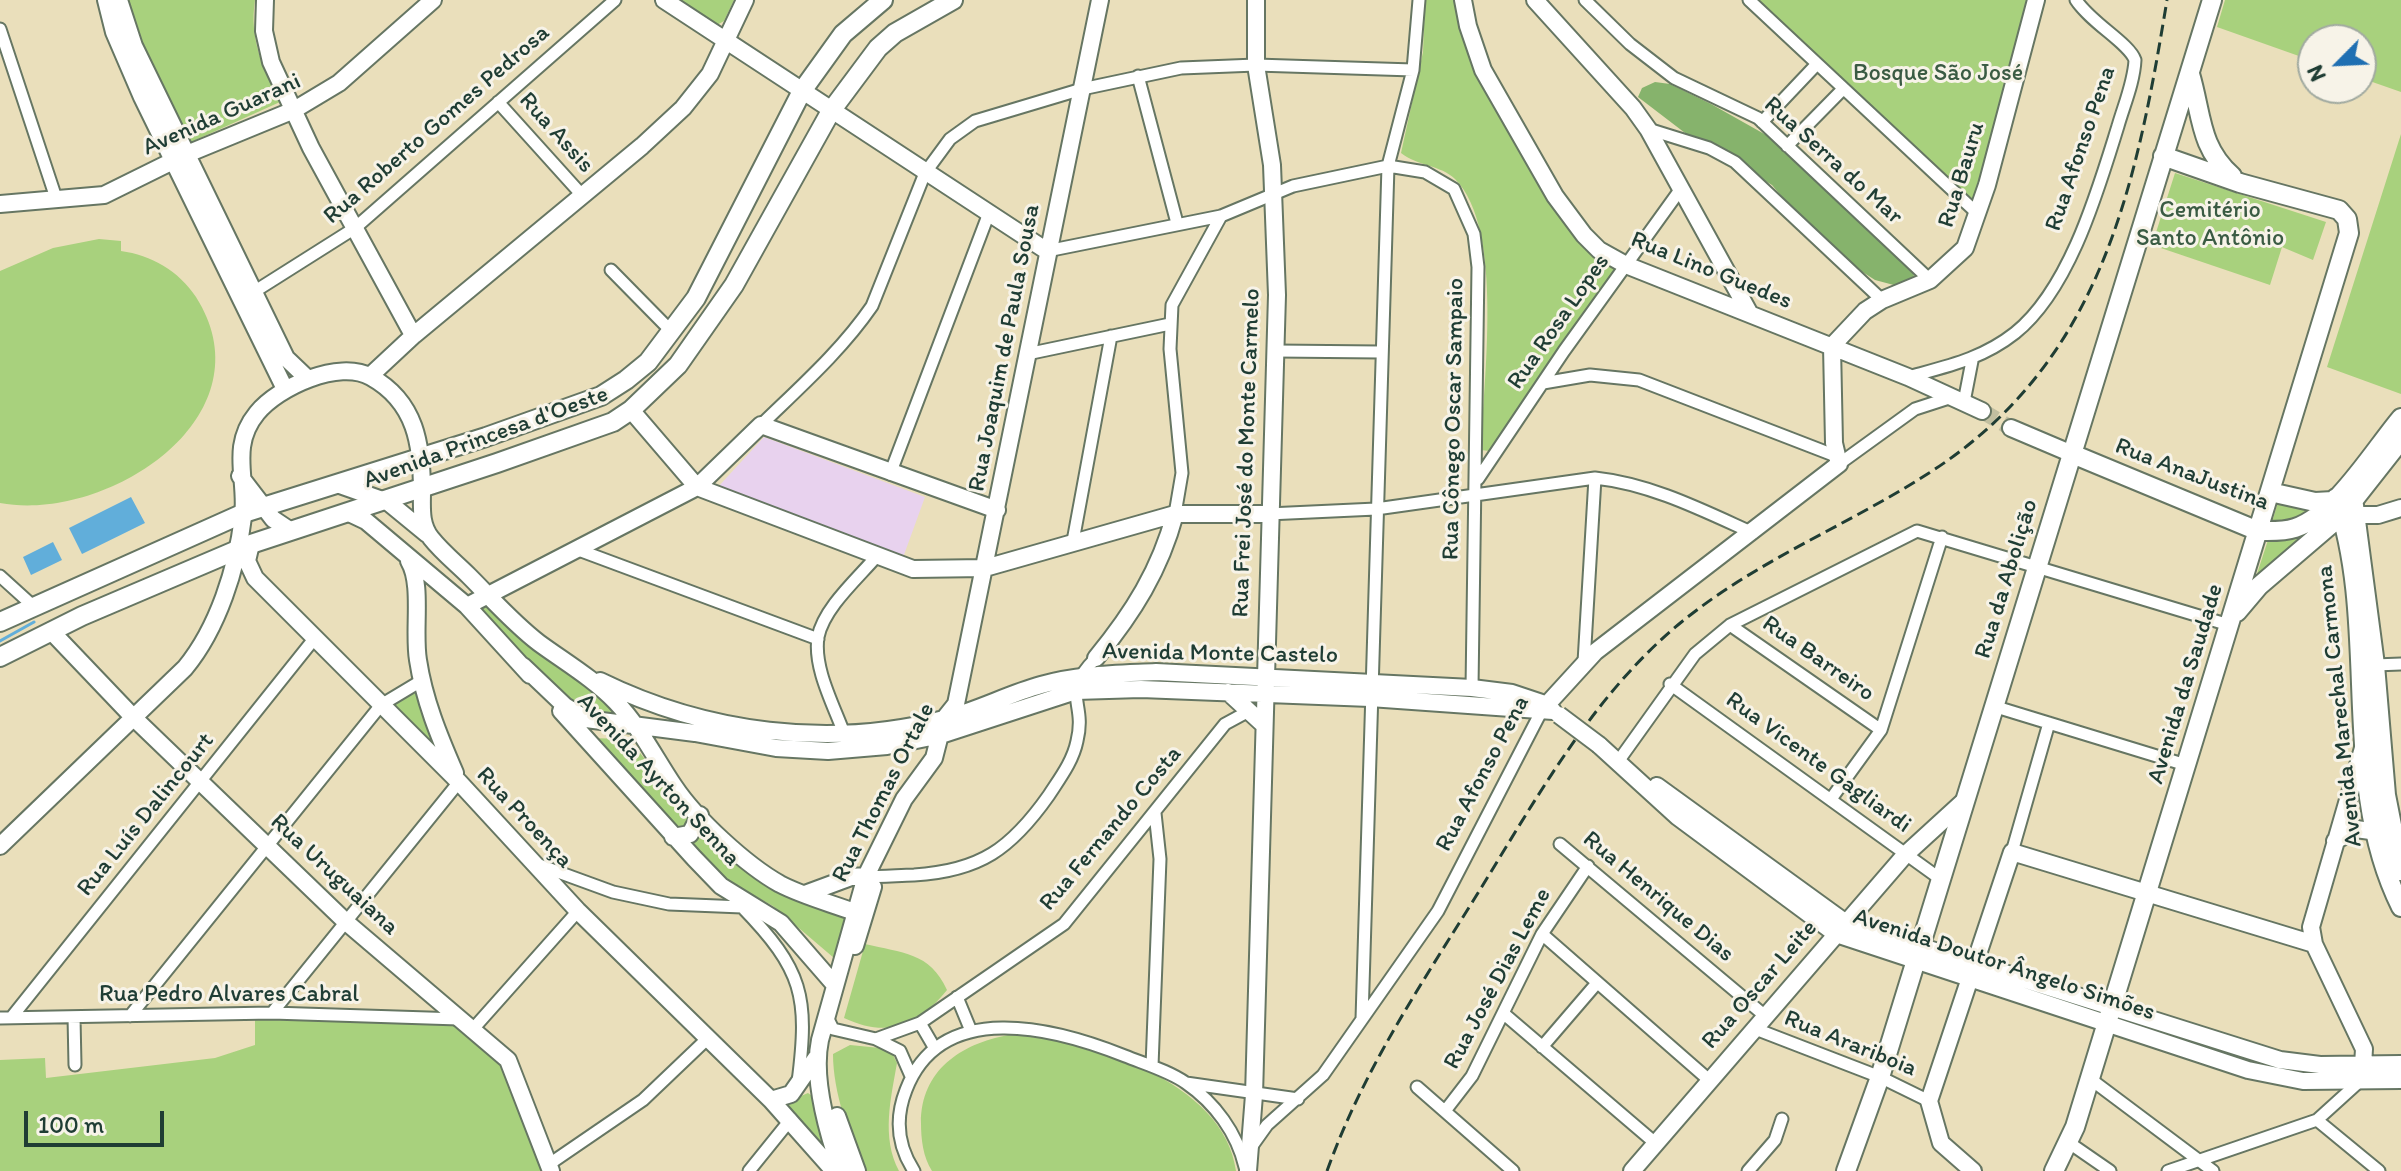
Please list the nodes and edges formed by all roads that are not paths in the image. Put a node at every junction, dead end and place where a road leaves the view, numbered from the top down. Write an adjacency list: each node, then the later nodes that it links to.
1 (106, 0): 39 (main road)
2 (119, 0): 39 (main road)
3 (265, 0): 31 (main road)
4 (433, 0): 31 (main road, Avenida Guarani)
5 (615, 0): 30 (street, Rua Roberto Gomes Pedrosa)
6 (664, 0): 21 (main road)
7 (745, 0): 21 (main road)
8 (883, 0): 29 (main road, Avenida Princesa d'Oeste)
9 (953, 0): 32 (main road, Avenida Princesa d'Oeste)
10 (1100, 0): 27 (main road, Rua Joaquim de Paula Sousa)
11 (1256, 0): 22 (main road, Rua Frei José do Monte Carmelo)
12 (1419, 0): 24 (street)
13 (1463, 0): 54 (main road, Rua Lino Guedes)
14 (1535, 0): 34 (main road)
15 (1585, 0): 33 (street, Rua Serra do Mar)
16 (1749, 0): 23 (street)
17 (2036, 0): 49 (main road, Rua Bauru)
18 (2076, 0): 70 (street, Rua Afonso Pena)
19 (2212, 0): 26 (main road, Rua da Abolição)
20 (0, 29): 46 (street)
21 (727, 40): 29 (main road); 45 (main road)
22 (1256, 65): 24 (street); 25 (street); 44 (main road, Rua Frei José do Monte Carmelo)
23 (1816, 65): 28 (street); 33 (street)
24 (1413, 70): 40 (street)
25 (1138, 76): 27 (street); 51 (street)
26 (2192, 80): 38 (main road, Rua da Abolição); 42 (main road)
27 (1082, 89): 41 (street); 53 (main road, Rua Joaquim de Paula Sousa)
28 (1843, 89): 36 (street); 49 (street)
29 (802, 91): 32 (main road); 63 (main road, Avenida Princesa d'Oeste)
30 (498, 102): 45 (street, Rua Assis); 52 (street, Rua Roberto Gomes Pedrosa)
31 (294, 110): 39 (main road, Avenida Guarani); 52 (main road)
32 (831, 111): 41 (main road); 79 (main road, Avenida Princesa d'Oeste)
33 (1762, 122): 36 (street, Rua Serra do Mar)
34 (1648, 129): 35 (street); 37 (main road)
35 (1687, 140): 37 (street); 60 (street)
36 (1787, 146): 56 (street, Rua Serra do Mar)
37 (1660, 153): 43 (main road)
38 (2163, 156): 42 (main road); 86 (main road, Rua da Abolição)
39 (180, 158): 46 (main road, Avenida Guarani); 58 (main road)
40 (1388, 166): 44 (street); 68 (street); 93 (street, Rua Cônego Oscar Sampaio)
41 (925, 173): 48 (main road); 82 (street)
42 (2240, 183): 97 (main road, Avenida da Saudade)
43 (1680, 190): 54 (street, Rua Rosa Lopes); 57 (main road)
44 (1274, 193): 50 (street); 67 (main road, Rua Frei José do Monte Carmelo)
45 (581, 194): 64 (main road)
46 (57, 201): 47 (main road, Avenida Guarani)
47 (0, 204)
48 (989, 213): 53 (main road); 90 (street)
49 (1978, 214): 56 (main road, Rua Bauru)
50 (1221, 216): 51 (street); 62 (street)
51 (1177, 223): 53 (street)
52 (355, 228): 58 (street, Rua Roberto Gomes Pedrosa); 64 (main road)
53 (1047, 251): 69 (main road, Rua Joaquim de Paula Sousa)
54 (1626, 265): 59 (main road, Rua Lino Guedes); 74 (street, Rua Rosa Lopes)
55 (611, 270): 63 (street)
56 (1930, 280): 60 (main road, Rua Bauru)
57 (1732, 282): 59 (main road); 61 (main road)
58 (248, 296): 73 (main road); 76 (main road)
59 (1705, 296): 61 (main road, Rua Lino Guedes)
60 (1882, 300): 66 (main road, Rua Bauru)
61 (1750, 314): 66 (main road, Rua Lino Guedes)
62 (1170, 324): 65 (street); 107 (street)
63 (672, 332): 85 (main road, Avenida Princesa d'Oeste)
64 (413, 335): 71 (main road)
65 (1111, 336): 69 (street); 114 (street)
66 (1832, 346): 72 (main road, Rua Lino Guedes); 88 (main road)
67 (1276, 351): 68 (street); 108 (main road, Rua Frei José do Monte Carmelo)
68 (1380, 352): 103 (street)
69 (1027, 354): 104 (main road, Rua Joaquim de Paula Sousa)
70 (1972, 361): 72 (street, Rua Afonso Pena); 77 (street)
71 (370, 376): 73 (main road); 87 (main road)
72 (1908, 377): 75 (main road, Rua Lino Guedes)
73 (308, 379): 76 (main road)
74 (1543, 383): 88 (street); 93 (street, Rua Rosa Lopes)
75 (1926, 385): 77 (main road, Rua Lino Guedes); 78 (street, Rua Afonso Pena)
76 (285, 389): 89 (main road)
77 (1959, 399): 78 (street, Rua Afonso Pena); 80 (main road, Rua Lino Guedes)
78 (1915, 409): 88 (street, Rua Afonso Pena)
79 (631, 410): 91 (main road, Avenida Princesa d'Oeste); 95 (main road)
80 (1982, 411)
81 (2401, 418): 100 (main road)
82 (761, 425): 90 (main road); 95 (main road)
83 (2011, 428): 86 (main road)
84 (2401, 440): 100 (main road)
85 (445, 451): 87 (main road, Avenida Princesa d'Oeste); 91 (main road)
86 (2070, 453): 110 (main road, Rua AnaJustina); 119 (main road, Rua da Abolição)
87 (420, 460): 94 (main road, Avenida Princesa d'Oeste); 96 (main road)
88 (1837, 460): 111 (main road, Rua Afonso Pena)
89 (239, 474): 101 (main road); 106 (main road)
90 (890, 474): 104 (main road)
91 (454, 477): 96 (main road, Avenida Princesa d'Oeste)
92 (1595, 478): 98 (street); 111 (street); 138 (street)
93 (1477, 480): 98 (street, Rua Cônego Oscar Sampaio)
94 (337, 484): 99 (main road); 101 (main road, Avenida Princesa d'Oeste)
95 (697, 487): 116 (main road); 118 (main road)
96 (422, 488): 99 (main road, Avenida Princesa d'Oeste); 113 (main road)
97 (2270, 492): 100 (main road); 110 (main road, Avenida da Saudade)
98 (1477, 494): 103 (street); 146 (street, Rua Cônego Oscar Sampaio)
99 (384, 500): 105 (main road, Avenida Princesa d'Oeste); 113 (main road, Avenida Ayrton Senna)
100 (2346, 504): 102 (main road); 110 (main road, Rua AnaJustina); 130 (main road); 140 (main road, Avenida Marechal Carmona); 162 (main road, Avenida Marechal Carmona)
101 (264, 506): 106 (main road, Avenida Princesa d'Oeste); 109 (main road)
102 (2400, 508)
103 (1376, 509): 108 (street); 147 (street)
104 (997, 510): 120 (main road, Rua Joaquim de Paula Sousa)
105 (347, 512): 109 (main road, Avenida Princesa d'Oeste); 117 (main road, Avenida Ayrton Senna)
106 (244, 513): 115 (main road); 127 (main road, Avenida Princesa d'Oeste)
107 (1175, 514): 108 (main road); 114 (main road); 136 (main road)
108 (1268, 514): 145 (main road, Rua Frei José do Monte Carmelo)
109 (291, 531): 115 (main road, Avenida Princesa d'Oeste)
110 (2258, 531): 130 (main road, Avenida da Saudade)
111 (1753, 533): 138 (main road, Rua Afonso Pena)
112 (1942, 537): 119 (street); 131 (street); 160 (street)
113 (431, 538): 126 (main road, Avenida Ayrton Senna)
114 (1073, 541): 120 (main road)
115 (245, 547): 122 (main road); 123 (main road); 132 (main road, Avenida Princesa d'Oeste)
116 (576, 549): 126 (main road); 134 (street)
117 (407, 557): 124 (main road, Avenida Ayrton Senna); 125 (main road)
118 (876, 557): 120 (main road); 134 (street)
119 (2036, 567): 130 (street); 150 (main road, Rua da Abolição)
120 (985, 568): 153 (main road, Rua Joaquim de Paula Sousa)
121 (0, 576): 127 (street)
122 (255, 578): 123 (main road); 133 (main road, Rua Proença)
123 (229, 581): 154 (main road)
124 (444, 586): 125 (main road); 128 (main road, Avenida Ayrton Senna)
125 (415, 595): 142 (main road)
126 (488, 595): 128 (main road); 137 (main road, Avenida Ayrton Senna)
127 (32, 605): 129 (main road, Avenida Princesa d'Oeste)
128 (467, 606): 141 (main road, Avenida Ayrton Senna)
129 (0, 622)
130 (2230, 623): 165 (main road, Avenida da Saudade)
131 (1730, 625): 144 (street); 160 (street, Rua Barreiro)
132 (51, 631): 135 (main road, Avenida Princesa d'Oeste); 154 (main road, Rua Uruguaiana)
133 (314, 639): 149 (main road, Rua Proença); 166 (street, Rua Luís Dalincourt)
134 (818, 639): 161 (street)
135 (0, 657)
136 (1096, 658): 143 (street)
137 (566, 661): 157 (main road, Avenida Ayrton Senna); 161 (main road, Avenida Monte Castelo)
138 (1584, 662): 151 (main road, Rua Afonso Pena)
139 (2401, 664): 140 (street)
140 (2375, 665): 175 (main road, Avenida Marechal Carmona)
141 (523, 666): 157 (main road, Avenida Ayrton Senna); 172 (main road, Avenida Ayrton Senna)
142 (421, 681): 149 (street); 167 (main road)
143 (1077, 683): 145 (main road, Avenida Monte Castelo); 148 (main road, Avenida Monte Castelo); 153 (main road, Avenida Monte Castelo); 183 (street)
144 (1670, 684): 163 (street); 168 (street, Rua Vicente Gagliardi)
145 (1264, 685): 147 (main road, Avenida Monte Castelo); 148 (main road, Avenida Monte Castelo); 156 (main road, Rua Frei José do Monte Carmelo)
146 (1472, 688): 147 (main road, Avenida Monte Castelo); 151 (main road, Avenida Monte Castelo)
147 (1371, 690): 151 (main road, Avenida Monte Castelo); 206 (street)
148 (1228, 692): 152 (main road)
149 (381, 705): 167 (main road, Rua Proença); 177 (street)
150 (1993, 706): 155 (street); 169 (main road, Rua da Abolição)
151 (1550, 710): 163 (main road, Avenida Monte Castelo, bridge); 206 (street, Rua Afonso Pena)
152 (1249, 711): 156 (main road); 170 (street, Rua Fernando Costa)
153 (960, 716): 158 (main road, Avenida Monte Castelo); 183 (main road, Rua Thomas Ortale)
154 (134, 718): 166 (main road, Rua Uruguaiana); 176 (main road)
155 (2049, 723): 165 (street); 178 (street)
156 (1264, 725): 230 (main road, Rua Frei José do Monte Carmelo)
157 (638, 727): 159 (main road, Avenida Monte Castelo); 164 (main road, Avenida Ayrton Senna)
158 (942, 727): 161 (main road, Avenida Monte Castelo); 183 (main road, Rua Thomas Ortale)
159 (667, 729): 161 (main road, Avenida Monte Castelo); 164 (main road)
160 (1881, 730): 168 (street)
161 (848, 742)
162 (2365, 743): 173 (main road); 175 (main road, Avenida Marechal Carmona)
163 (1611, 755): 192 (main road, Avenida Doutor Ângelo Simões)
164 (659, 763): 171 (main road, Avenida Ayrton Senna)
165 (2186, 765): 185 (main road, Avenida da Saudade)
166 (201, 782): 177 (main road, Rua Uruguaiana); 205 (street, Rua Luís Dalincourt)
167 (459, 782): 180 (main road, Rua Proença); 191 (street)
168 (1831, 799): 179 (street, Rua Vicente Gagliardi)
169 (1963, 802): 179 (main road, Rua Oscar Leite); 184 (main road, Rua da Abolição)
170 (1155, 813): 199 (street, Rua Fernando Costa); 219 (street)
171 (700, 815): 172 (main road); 186 (main road, Avenida Ayrton Senna)
172 (673, 837): 187 (main road, Avenida Ayrton Senna)
173 (2335, 841): 175 (main road); 194 (main road)
174 (1560, 844): 181 (street, Rua Henrique Dias)
175 (2389, 844): 182 (main road, Avenida Marechal Carmona); 188 (main road, Avenida Marechal Carmona)
176 (0, 846)
177 (268, 846): 191 (main road, Rua Uruguaiana); 202 (street)
178 (2012, 852): 185 (main road); 196 (main road)
179 (1907, 853): 184 (street, Rua Vicente Gagliardi); 192 (main road, Rua Oscar Leite)
180 (531, 862): 187 (street); 189 (main road, Rua Proença)
181 (1588, 866): 193 (street, Rua José Dias Leme); 208 (street, Rua Henrique Dias)
182 (2401, 871)
183 (871, 876): 186 (main road); 190 (main road, Rua Thomas Ortale); 207 (main road, Rua Thomas Ortale)
184 (1939, 878): 195 (main road, Rua da Abolição)
185 (2146, 893): 194 (main road); 203 (main road, Avenida da Saudade)
186 (805, 894): 190 (main road, Avenida Ayrton Senna)
187 (744, 905): 198 (main road, Avenida Ayrton Senna); 227 (street)
188 (2401, 907)
189 (578, 911): 210 (street); 212 (main road, Rua Proença)
190 (854, 912): 198 (main road, Rua Thomas Ortale)
191 (346, 922): 200 (street); 210 (main road, Rua Uruguaiana)
192 (1841, 929): 195 (main road, Avenida Doutor Ângelo Simões); 208 (main road, Rua Oscar Leite)
193 (1542, 934): 197 (street); 201 (street, Rua José Dias Leme)
194 (2314, 944): 220 (main road)
195 (1916, 953): 196 (main road, Avenida Doutor Ângelo Simões); 222 (main road, Rua da Abolição)
196 (1974, 972): 203 (main road, Avenida Doutor Ângelo Simões); 233 (main road)
197 (1597, 983): 215 (street); 224 (street)
198 (834, 984): 207 (main road, Rua Thomas Ortale)
199 (957, 997): 209 (street, Rua Fernando Costa); 211 (street)
200 (272, 1013): 202 (street, Rua Pedro Alvares Cabral); 210 (street, Rua Pedro Alvares Cabral)
201 (1503, 1013): 215 (street); 234 (street, Rua José Dias Leme)
202 (130, 1016): 204 (street, Rua Pedro Alvares Cabral)
203 (2107, 1016): 220 (main road, Avenida Doutor Ângelo Simões); 223 (main road, Avenida da Saudade)
204 (74, 1017): 205 (street, Rua Pedro Alvares Cabral); 218 (street)
205 (5, 1018)
206 (1362, 1019): 231 (street, Rua Afonso Pena)
207 (830, 1022): 213 (street); 216 (main road, Rua Thomas Ortale); 247 (main road, Rua Thomas Ortale)
208 (1758, 1022): 222 (street, Rua Arariboia); 224 (main road, Rua Oscar Leite)
209 (920, 1023): 213 (street, Rua Fernando Costa); 214 (street)
210 (466, 1024): 242 (main road, Rua Uruguaiana)
211 (971, 1031): 214 (street); 219 (street)
212 (707, 1039): 232 (main road, Rua Proença); 242 (street)
213 (876, 1039): 221 (street)
214 (934, 1047): 221 (street)
215 (1542, 1047): 238 (street)
216 (816, 1058): 227 (main road); 229 (main road, Rua Thomas Ortale)
217 (2401, 1064): 220 (main road, Avenida Doutor Ângelo Simões)
218 (75, 1065)
219 (1152, 1066): 226 (street)
220 (2361, 1073): 225 (main road, Avenida Doutor Ângelo Simões); 237 (street)
221 (911, 1076): 248 (street)
222 (1880, 1077): 233 (street, Rua Arariboia); 251 (main road, Rua da Abolição)
223 (2089, 1078): 239 (main road, Avenida da Saudade); 241 (street)
224 (1709, 1080): 238 (main road, Rua Oscar Leite)
225 (2401, 1080)
226 (1185, 1082): 230 (street); 249 (street)
227 (797, 1087): 229 (main road); 232 (main road)
228 (1417, 1087): 234 (street)
229 (821, 1095): 243 (main road, Rua Thomas Ortale)
230 (1254, 1095): 231 (street); 240 (main road, Rua Frei José do Monte Carmelo)
231 (1298, 1099): 240 (street, Rua Afonso Pena)
232 (771, 1100): 235 (main road, Rua Proença)
233 (1929, 1101): 252 (main road)
234 (1445, 1111): 245 (street)
235 (788, 1119): 243 (main road, Rua Proença); 246 (street)
236 (1782, 1119): 250 (street)
237 (2317, 1120): 241 (street); 257 (street)
238 (1654, 1142): 244 (main road, Rua Oscar Leite)
239 (2068, 1142): 253 (main road, Avenida da Saudade); 254 (street)
240 (1250, 1148): 249 (main road)
241 (2200, 1161): 255 (street); 256 (street)
242 (550, 1168)
243 (841, 1168)
244 (1637, 1169)
245 (1509, 1170)
246 (749, 1171)
247 (857, 1171)
248 (914, 1171)
249 (1247, 1171)
250 (1748, 1171)
251 (1846, 1171)
252 (1973, 1171)
253 (2054, 1171)
254 (2110, 1171)
255 (2168, 1171)
256 (2213, 1171)
257 (2379, 1171)

